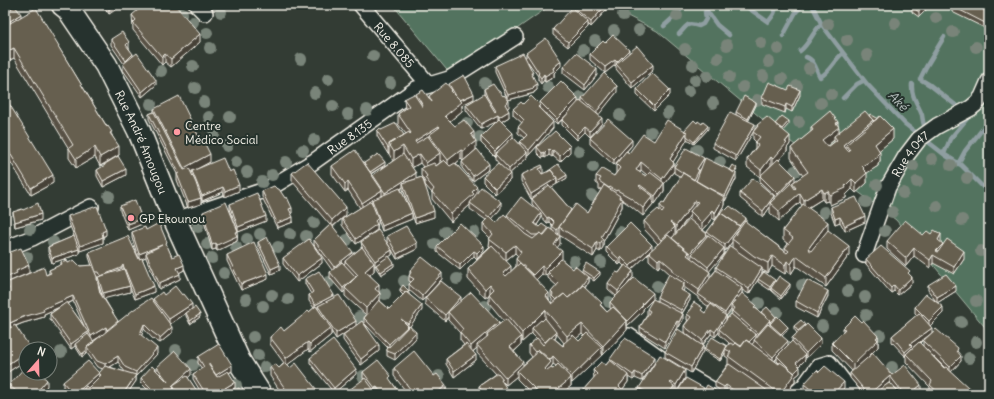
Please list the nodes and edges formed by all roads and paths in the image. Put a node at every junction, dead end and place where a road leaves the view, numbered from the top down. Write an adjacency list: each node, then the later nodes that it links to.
1 (63, 5): 7 (main road, Rue André Amougou)
2 (361, 5): 5 (street, Rue 8.085)
3 (515, 37): 5 (street, Rue 8.135)
4 (989, 81): 9 (street, Rue 4.047)
5 (429, 85): 7 (street, Rue 8.135)
6 (91, 207): 8 (street)
7 (176, 220): 11 (main road, Rue André Amougou)
8 (5, 249)
9 (864, 255)
10 (574, 392): 12 (street)
11 (260, 394)
12 (719, 394)
13 (795, 394): 14 (street)
14 (853, 394)

